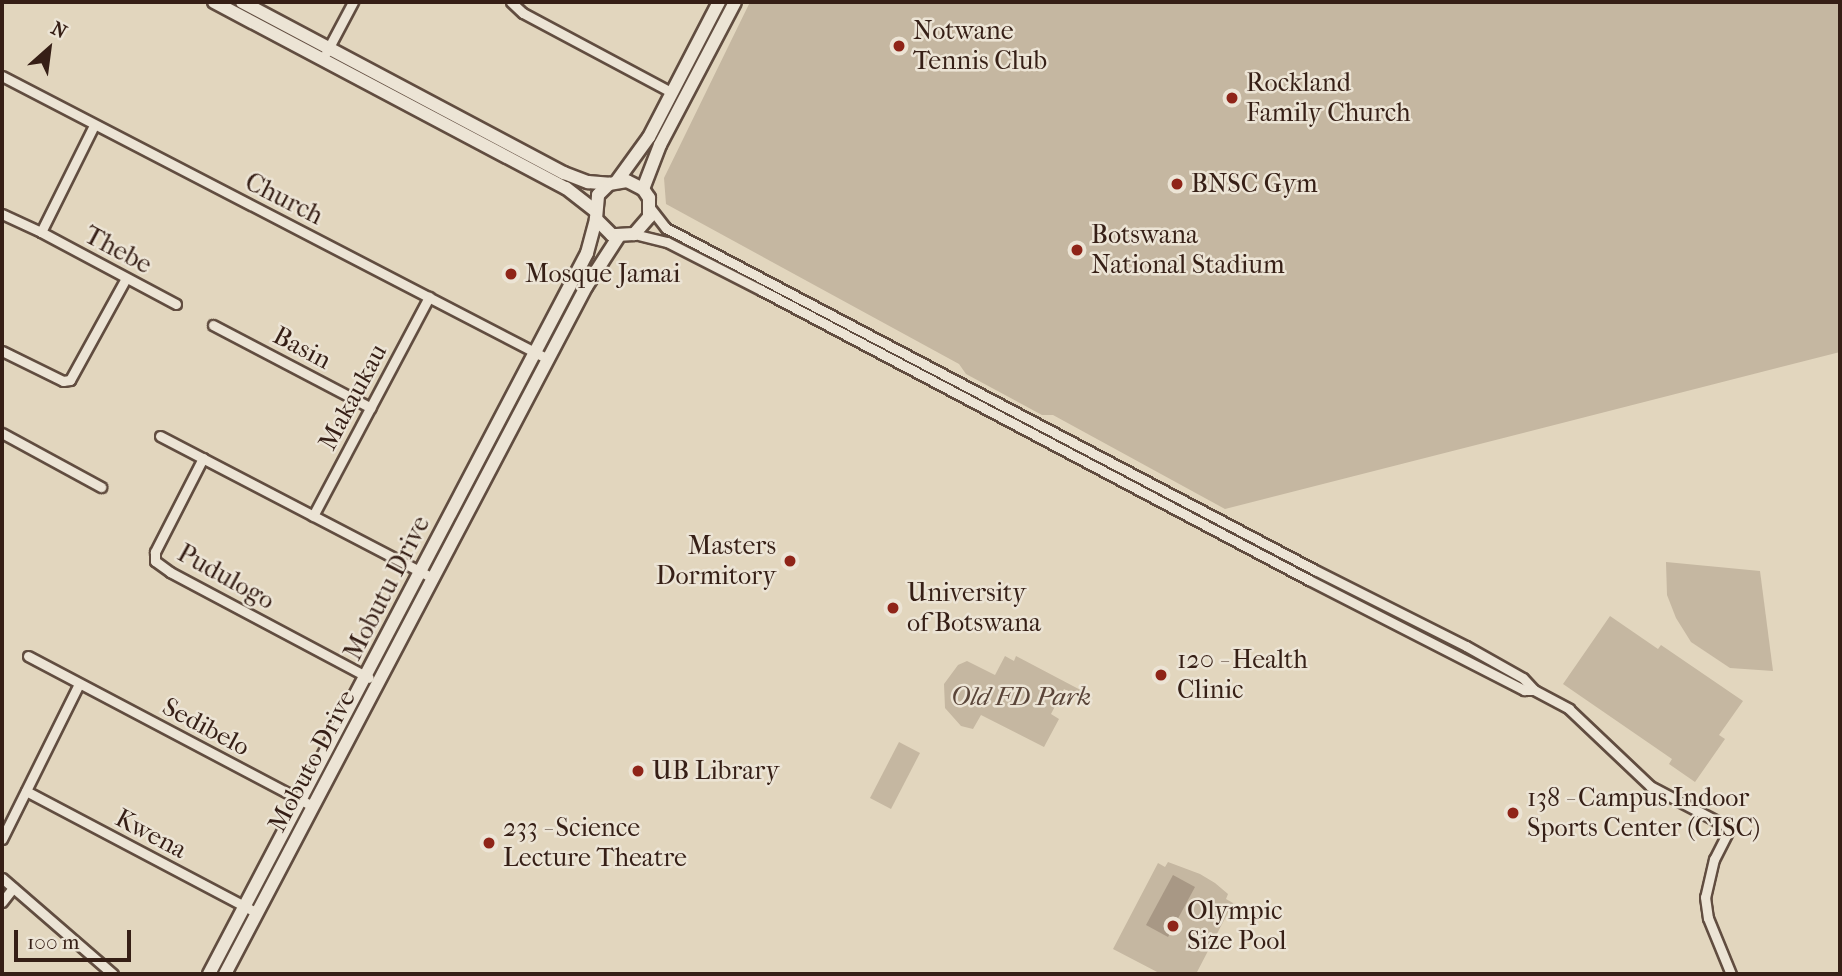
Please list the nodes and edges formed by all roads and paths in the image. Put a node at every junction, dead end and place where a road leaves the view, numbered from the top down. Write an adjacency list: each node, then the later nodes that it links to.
1 (214, 2): 7 (main road)
2 (242, 2): 7 (main road)
3 (353, 2): 7 (street)
4 (511, 2): 9 (street)
5 (719, 2): 9 (main road)
6 (735, 2): 12 (main road)
7 (326, 52): 11 (main road); 15 (main road)
8 (2, 76): 10 (street, Church)
9 (671, 92): 11 (main road)
10 (94, 125): 16 (street); 20 (street, Church)
11 (613, 183): 12 (main road); 15 (main road)
12 (643, 189): 13 (main road)
13 (651, 209): 17 (main road); 32 (street)
14 (2, 214): 16 (street, Thebe)
15 (595, 215): 18 (main road); 24 (main road, Mobutu Drive)
16 (41, 232): 19 (street, Thebe)
17 (634, 234): 18 (main road); 34 (street)
18 (619, 236): 25 (main road)
19 (126, 278): 21 (street, Thebe); 23 (street)
20 (429, 297): 24 (street, Church); 26 (street, Makaukau)
21 (176, 304)
22 (213, 325): 26 (street, Basin)
23 (2, 351)
24 (535, 352): 25 (street, Church); 33 (main road, Mobutu Drive)
25 (548, 359): 33 (main road)
26 (371, 408): 31 (street, Makaukau)
27 (2, 433): 30 (street)
28 (160, 436): 29 (street)
29 (203, 458): 31 (street); 38 (street, Pudulogo)
30 (101, 486)
31 (313, 516): 33 (street)
32 (1315, 570): 34 (street); 35 (street)
33 (427, 575): 38 (main road, Mobutu Drive)
34 (1309, 580): 36 (street)
35 (1444, 634): 36 (street); 40 (street)
36 (1438, 646): 40 (street)
37 (28, 656): 39 (street, Sedibelo)
38 (372, 680): 42 (main road, Mobutu Drive)
39 (79, 684): 41 (street); 42 (street, Sedibelo)
40 (1534, 690): 51 (street)
41 (26, 791): 43 (street); 47 (street, Kwena)
42 (308, 803): 47 (main road, Mobutu Drive)
43 (2, 839)
44 (2, 878): 45 (street)
45 (13, 888): 46 (street); 48 (street)
46 (2, 902)
47 (251, 910): 49 (main road, Mobutu Drive); 50 (main road)
48 (113, 974)
49 (209, 974)
50 (225, 974)
51 (1731, 974)

